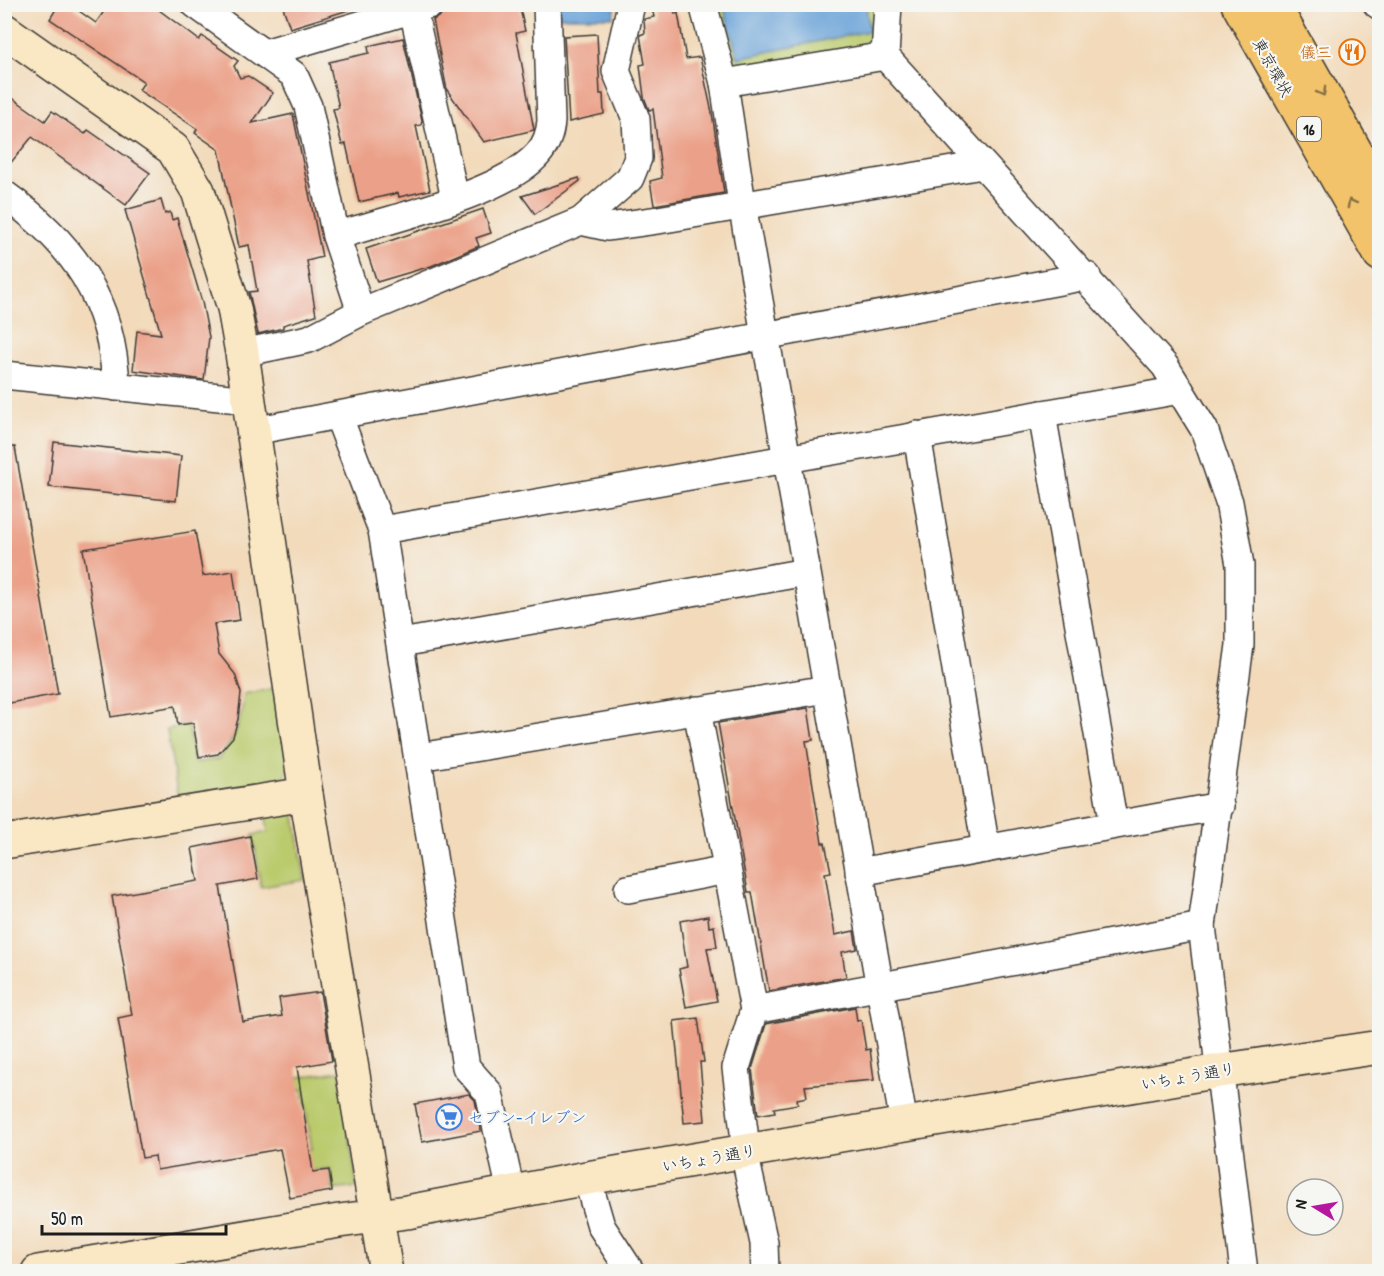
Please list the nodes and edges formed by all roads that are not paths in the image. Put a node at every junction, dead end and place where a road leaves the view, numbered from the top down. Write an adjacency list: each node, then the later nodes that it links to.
1 (195, 4): 10 (street)
2 (547, 4): 16 (street)
3 (630, 4): 18 (street)
4 (703, 4): 12 (street)
5 (888, 4): 11 (street)
6 (1238, 4): 20 (highway, 東京環状 / 16, one-way to 6)
7 (1273, 4): 14 (highway, 東京環状 / 16, one-way to 14)
8 (422, 7): 10 (street); 16 (street)
9 (4, 30): 24 (street)
10 (265, 53): 19 (street)
11 (885, 56): 12 (street); 13 (street)
12 (724, 83): 17 (street)
13 (982, 165): 17 (street); 21 (street)
14 (1380, 195)
15 (6, 196): 26 (street)
16 (455, 198): 19 (street)
17 (742, 204): 18 (street); 23 (street)
18 (582, 221): 22 (street)
19 (336, 236): 22 (street)
20 (1380, 254)
21 (1087, 276): 23 (street); 27 (street)
22 (361, 312): 24 (street)
23 (765, 336): 30 (street); 32 (street)
24 (242, 353): 29 (street)
25 (4, 375): 26 (street)
26 (116, 387): 29 (street)
27 (1180, 390): 28 (street); 40 (street)
28 (1042, 414): 31 (street); 41 (street)
29 (251, 415): 30 (street); 39 (street)
30 (338, 415): 33 (street)
31 (917, 435): 32 (street); 43 (street)
32 (787, 458): 33 (street); 34 (street)
33 (382, 530): 35 (street)
34 (806, 572): 35 (street); 36 (street)
35 (401, 643): 38 (street)
36 (827, 689): 37 (street); 45 (street)
37 (697, 710): 38 (street); 44 (street)
38 (419, 757): 55 (street)
39 (306, 794): 42 (street); 56 (street)
40 (1220, 806): 41 (street); 47 (street)
41 (1114, 825): 43 (street)
42 (4, 842)
43 (986, 849): 45 (street)
44 (727, 870): 46 (street); 49 (street)
45 (859, 872): 48 (street)
46 (628, 889)
47 (1202, 926): 48 (street); 51 (street)
48 (878, 986): 49 (street); 52 (street)
49 (754, 1010): 53 (street)
50 (1380, 1047): 51 (street, いちょう通り)
51 (1219, 1071): 52 (street, いちょう通り); 61 (street)
52 (903, 1124): 53 (street, いちょう通り)
53 (744, 1152): 54 (street, いちょう通り); 60 (street)
54 (587, 1178): 55 (street, いちょう通り); 59 (street)
55 (511, 1192): 56 (street, いちょう通り)
56 (377, 1215): 57 (street, いちょう通り); 58 (street)
57 (38, 1272)
58 (386, 1272)
59 (631, 1272)
60 (765, 1272)
61 (1244, 1272)

